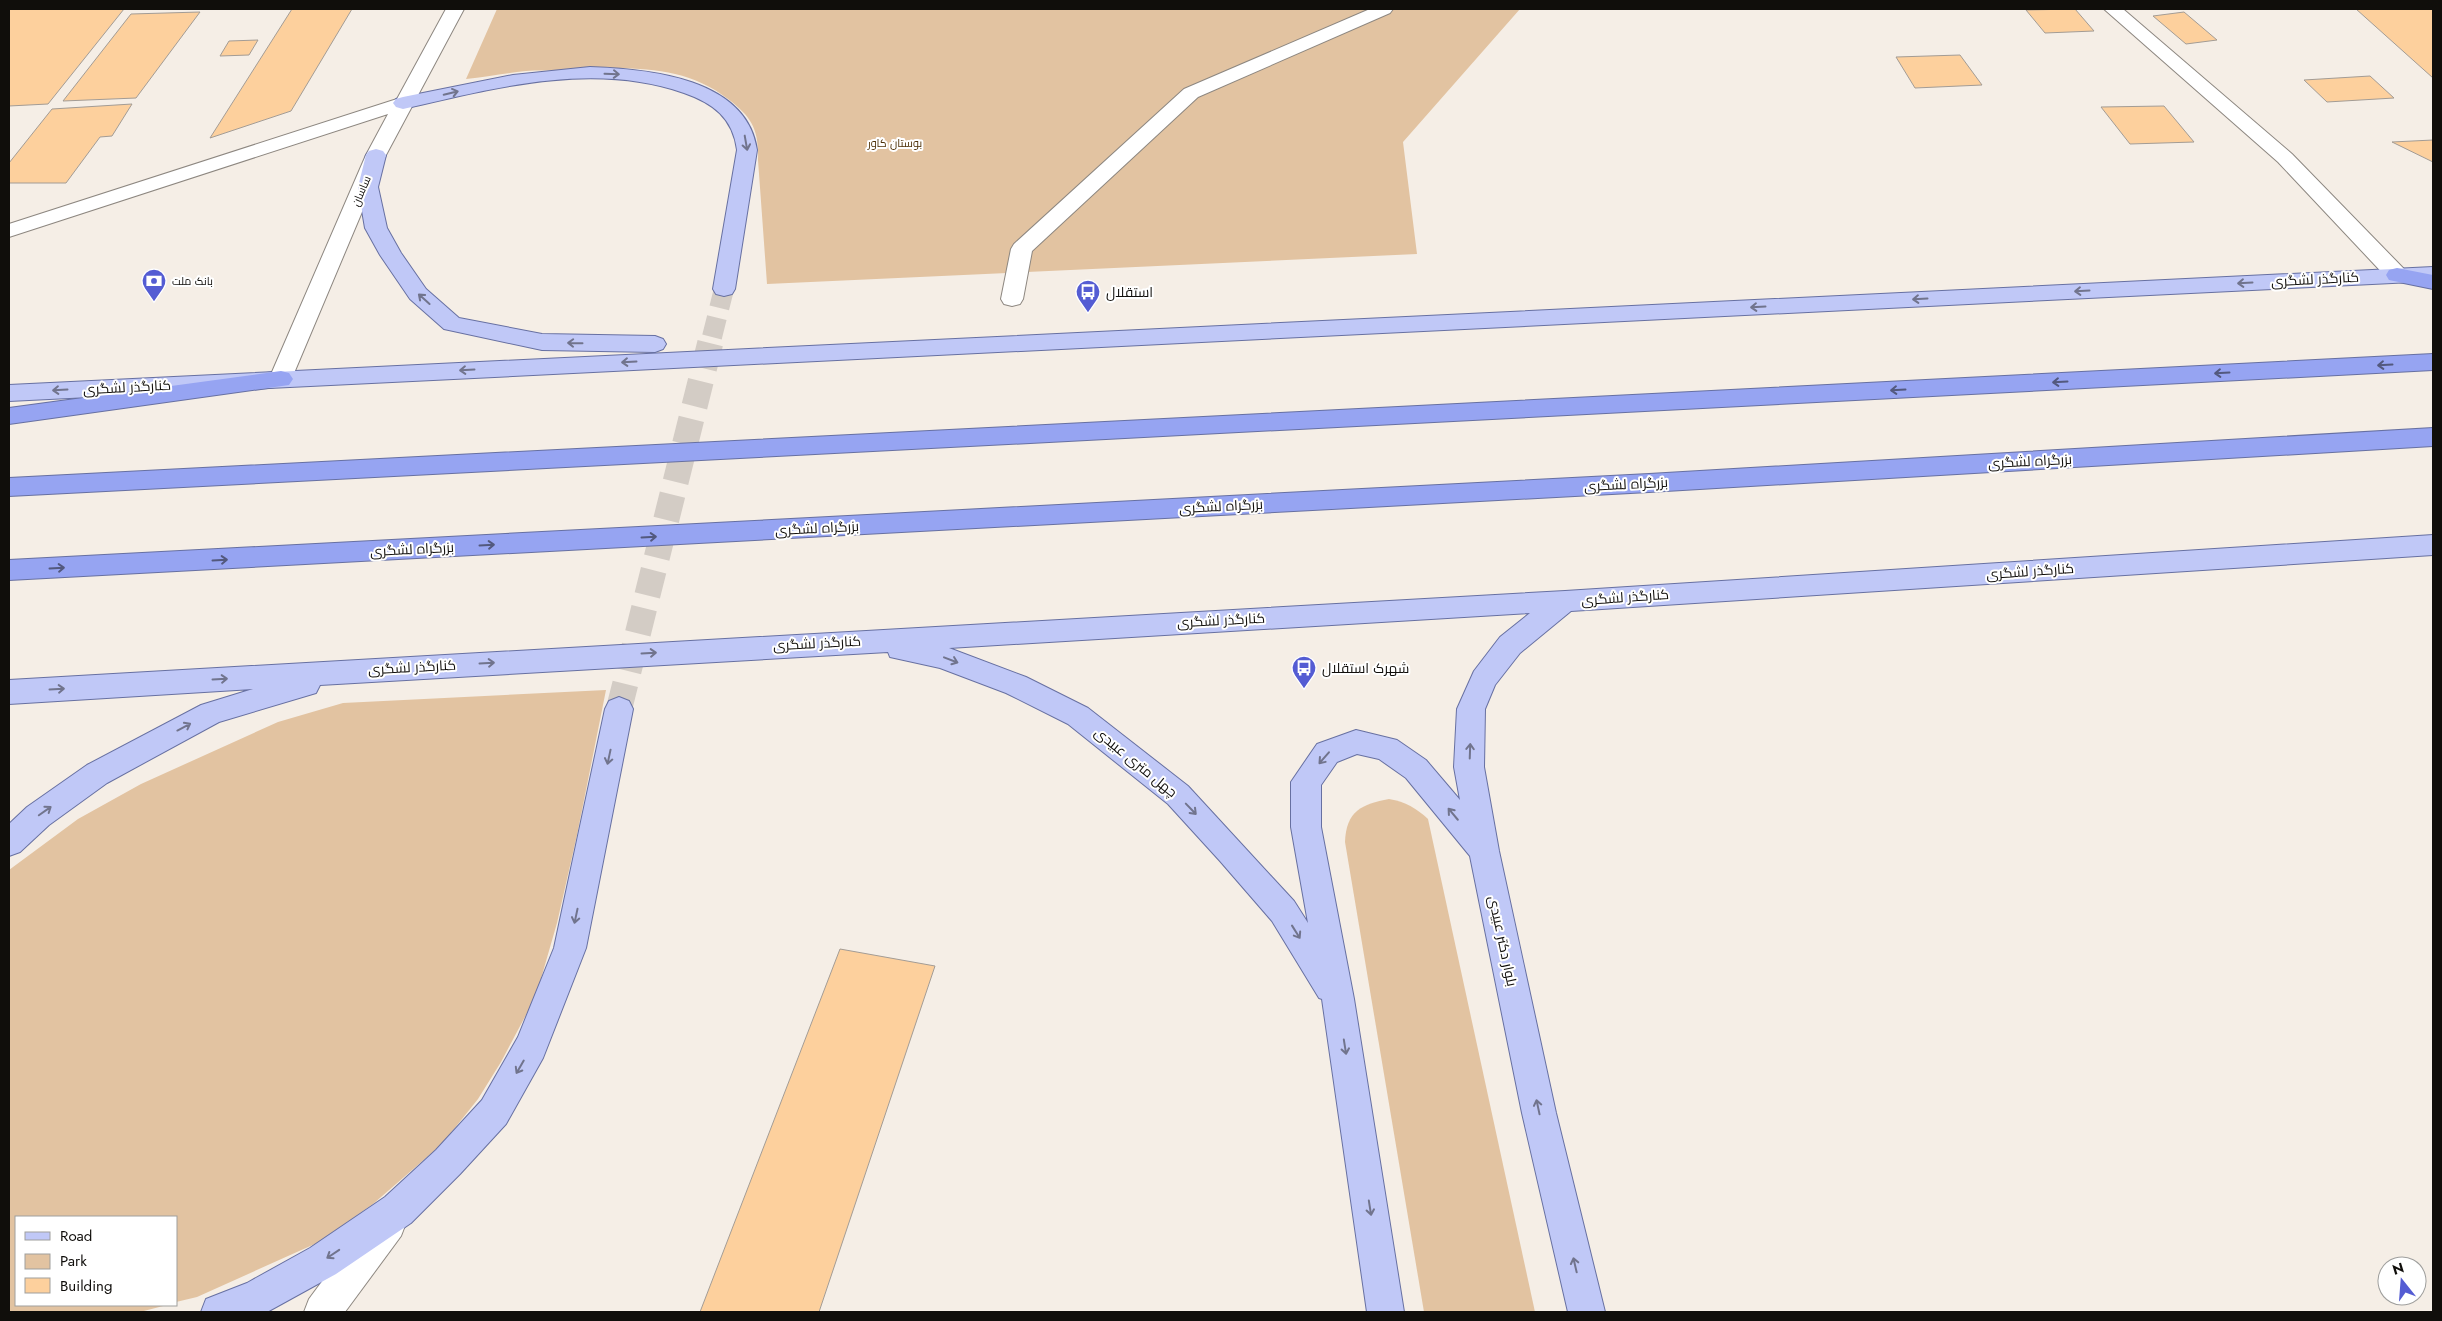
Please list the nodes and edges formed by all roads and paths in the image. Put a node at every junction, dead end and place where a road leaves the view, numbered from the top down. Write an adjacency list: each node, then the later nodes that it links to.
1 (455, 9): 4 (street, ساسان)
2 (1384, 9): 11 (street)
3 (2113, 9): 8 (street)
4 (403, 103): 5 (street, ساسان); 6 (street); 10 (main road, one-way to 10)
5 (376, 155): 12 (main road, one-way to 5); 14 (street, ساسان)
6 (9, 231)
7 (2433, 274): 8 (main road, کنارگذر لشگری)
8 (2397, 275): 9 (highway); 12 (main road, کنارگذر لشگری, one-way to 12)
9 (2433, 282)
10 (724, 289)
11 (1012, 299)
12 (726, 357): 14 (main road, کنارگذر لشگری, one-way to 14)
13 (2433, 362): 20 (highway, one-way to 20)
14 (281, 379): 15 (main road, کنارگذر لشگری, one-way to 15); 16 (highway)
15 (9, 393)
16 (9, 416)
17 (2433, 437): 18 (highway, بزرگراه لشگری)
18 (2243, 449): 19 (highway); 22 (highway, بزرگراه لشگری, one-way to 18)
19 (2433, 451)
20 (9, 487)
21 (2433, 546): 23 (main road, کنارگذر لشگری)
22 (9, 570)
23 (1565, 601): 24 (main road, کنارگذر لشگری); 29 (main road, بلوار دکتر عبیدی, one-way to 23)
24 (852, 641): 25 (main road, کنارگذر لشگری, one-way to 24); 30 (main road, چهل متری عبیدی, one-way to 30)
25 (354, 671): 26 (main road, کنارگذر لشگری, one-way to 25); 28 (main road, one-way to 25)
26 (9, 692)
27 (619, 709): 31 (main road, one-way to 31)
28 (9, 843)
29 (1484, 851): 30 (main road, one-way to 30); 35 (main road, بلوار دکتر عبیدی, one-way to 29)
30 (1338, 999): 34 (main road, one-way to 34)
31 (398, 1210): 32 (main road, one-way to 32); 33 (street)
32 (219, 1312)
33 (322, 1312)
34 (1386, 1312)
35 (1586, 1312)

